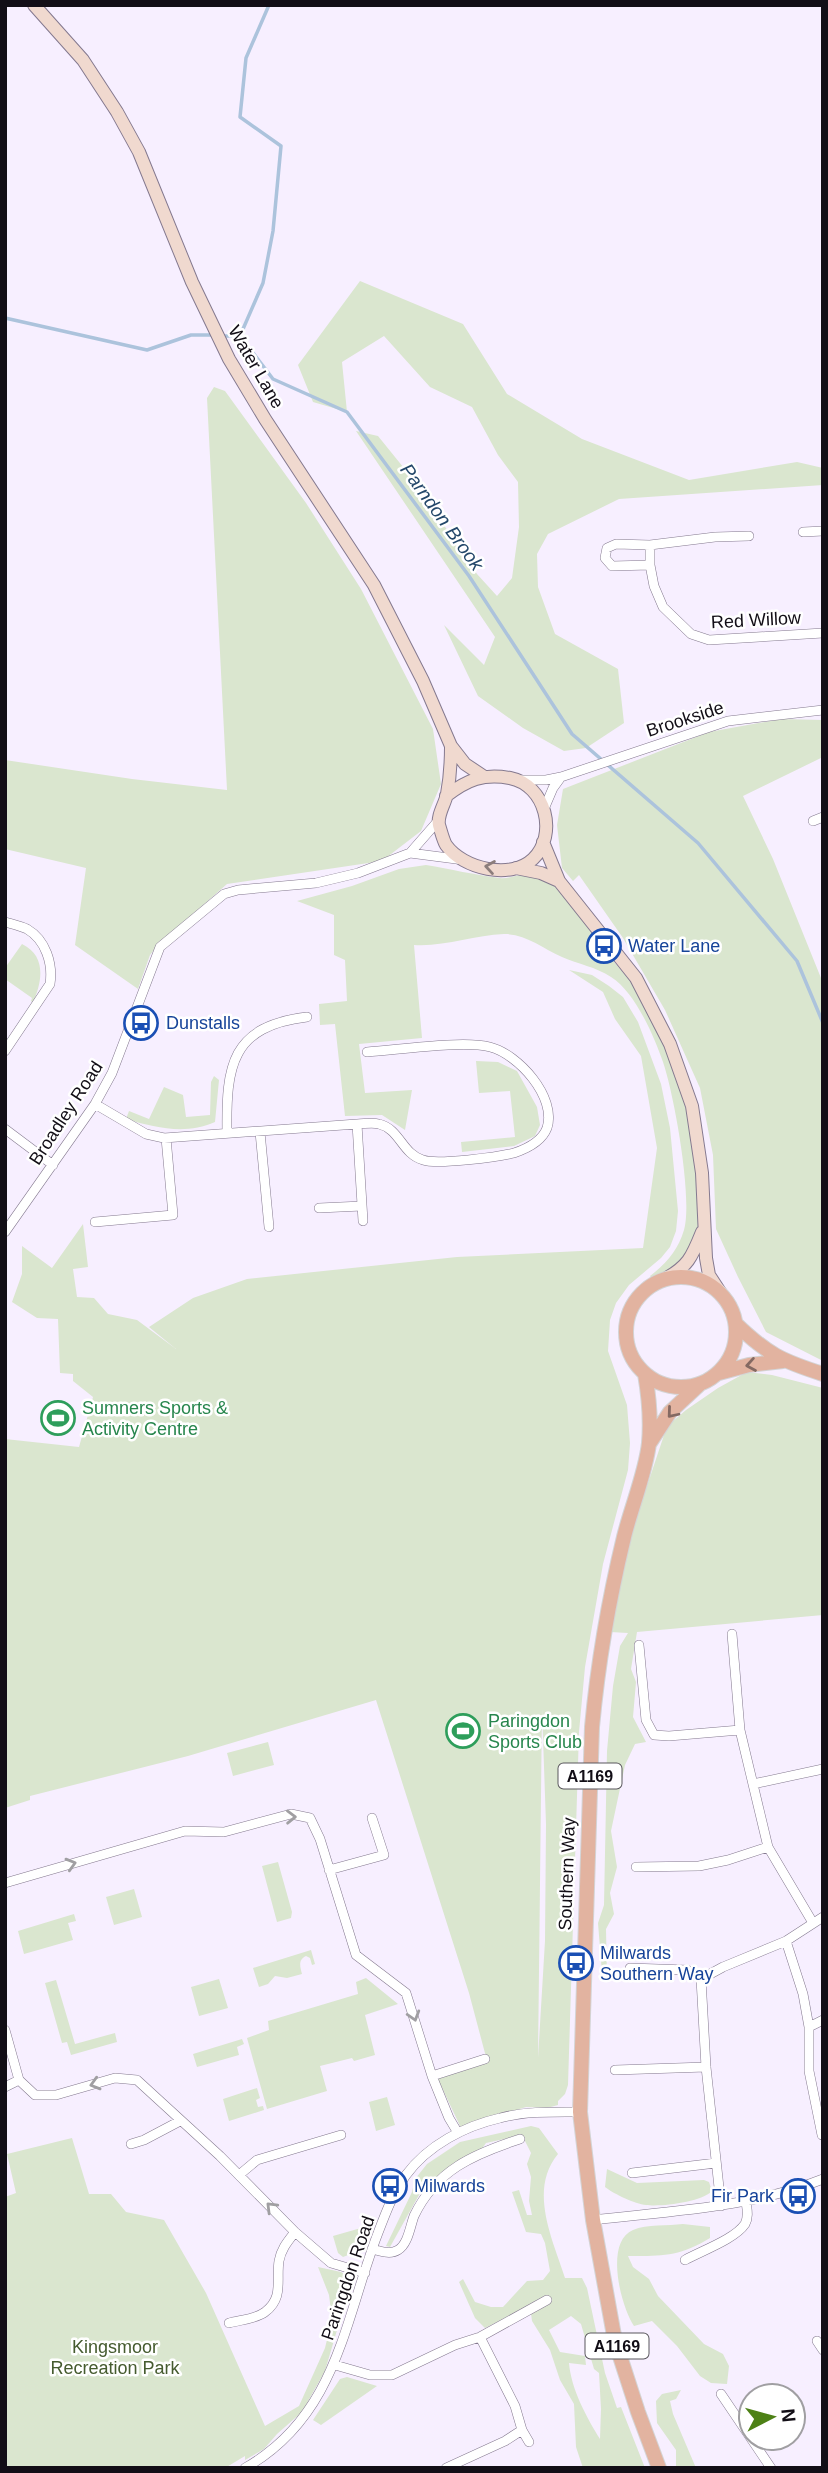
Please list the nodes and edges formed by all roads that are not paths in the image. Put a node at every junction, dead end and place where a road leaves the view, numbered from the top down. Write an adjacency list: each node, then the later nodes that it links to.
1 (34, 5): 9 (main road, Water Lane)
2 (823, 531): 3 (street)
3 (803, 532)
4 (749, 536): 5 (street)
5 (650, 545): 6 (street, Red Willow); 6 (street)
6 (650, 565): 7 (street, Red Willow)
7 (823, 633)
8 (823, 710): 11 (street, Brookside)
9 (451, 746): 10 (main road, Water Lane); 13 (main road, Water Lane)
10 (483, 776): 12 (main road); 13 (main road)
11 (561, 778): 12 (street, Brookside); 14 (street)
12 (522, 780): 14 (main road)
13 (446, 796): 15 (main road)
14 (544, 809): 16 (main road)
15 (438, 821): 17 (street, Broadley Road); 18 (main road)
16 (543, 842): 19 (main road); 20 (main road)
17 (410, 853): 18 (street, Broadley Road); 25 (street, Broadley Road)
18 (464, 860): 19 (main road, one-way to 18)
19 (516, 868): 20 (main road)
20 (559, 881): 37 (main road)
21 (5, 922): 23 (street)
22 (307, 1017): 29 (street)
23 (5, 1051)
24 (367, 1052): 26 (street)
25 (95, 1104): 30 (street); 31 (street, Broadley Road)
26 (357, 1124): 28 (street); 32 (street)
27 (5, 1129): 31 (street)
28 (260, 1132): 29 (street); 36 (street)
29 (227, 1133): 30 (street)
30 (166, 1138): 34 (street)
31 (53, 1165): 38 (street, Broadley Road)
32 (362, 1206): 33 (street); 35 (street)
33 (319, 1208)
34 (95, 1222)
35 (363, 1222)
36 (269, 1227)
37 (704, 1228): 39 (main road); 40 (main road)
38 (5, 1232)
39 (663, 1280): 40 (main road); 44 (main road)
40 (722, 1295): 41 (main road)
41 (736, 1324): 42 (main road); 43 (main road)
42 (783, 1361): 43 (main road, one-way to 43); 45 (main road)
43 (719, 1373): 46 (main road)
44 (645, 1374): 46 (main road); 47 (main road, Southern Way / A1169)
45 (823, 1374)
46 (700, 1384): 47 (main road, Southern Way / A1169, one-way to 47)
47 (649, 1445): 72 (main road, Southern Way / A1169)
48 (732, 1634): 50 (street)
49 (639, 1645): 50 (street)
50 (740, 1730): 52 (street)
51 (823, 1769): 52 (street)
52 (753, 1784): 54 (street)
53 (372, 1818): 56 (street)
54 (768, 1847): 55 (street); 59 (street)
55 (636, 1867)
56 (329, 1870): 57 (street, one-way to 56); 69 (street, one-way to 69)
57 (5, 1883)
58 (823, 1917): 59 (street)
59 (813, 1923): 60 (street)
60 (786, 1941): 62 (street); 64 (street)
61 (630, 1968): 62 (street)
62 (701, 1979): 67 (street)
63 (823, 2020): 64 (street)
64 (809, 2027): 76 (street)
65 (5, 2030): 70 (street)
66 (485, 2059): 69 (street)
67 (706, 2067): 68 (street); 79 (street)
68 (615, 2070)
69 (432, 2076): 74 (street)
70 (19, 2080): 71 (street); 73 (street, one-way to 70)
71 (5, 2087)
72 (580, 2112): 74 (street, Paringdon Road); 85 (main road, Southern Way / A1169)
73 (180, 2121): 78 (street); 81 (street)
74 (458, 2133): 87 (street, Paringdon Road)
75 (341, 2135): 81 (street)
76 (822, 2135)
77 (520, 2139): 87 (street)
78 (131, 2144)
79 (716, 2163): 80 (street); 84 (street)
80 (632, 2173)
81 (239, 2175): 86 (street, one-way to 81)
82 (823, 2179): 83 (street)
83 (747, 2201): 84 (street); 88 (street)
84 (721, 2206): 85 (street)
85 (593, 2220): 99 (main road, Southern Way / A1169)
86 (295, 2232): 89 (street); 91 (street)
87 (372, 2249): 89 (street, Paringdon Road)
88 (685, 2260)
89 (365, 2273): 93 (street, Paringdon Road)
90 (547, 2300): 92 (street)
91 (229, 2323)
92 (480, 2337): 93 (street); 95 (street)
93 (334, 2365): 97 (street, Paringdon Road)
94 (721, 2394): 100 (street)
95 (522, 2430): 96 (street); 98 (street)
96 (529, 2442)
97 (245, 2468)
98 (446, 2468)
99 (659, 2468)
100 (771, 2468)

